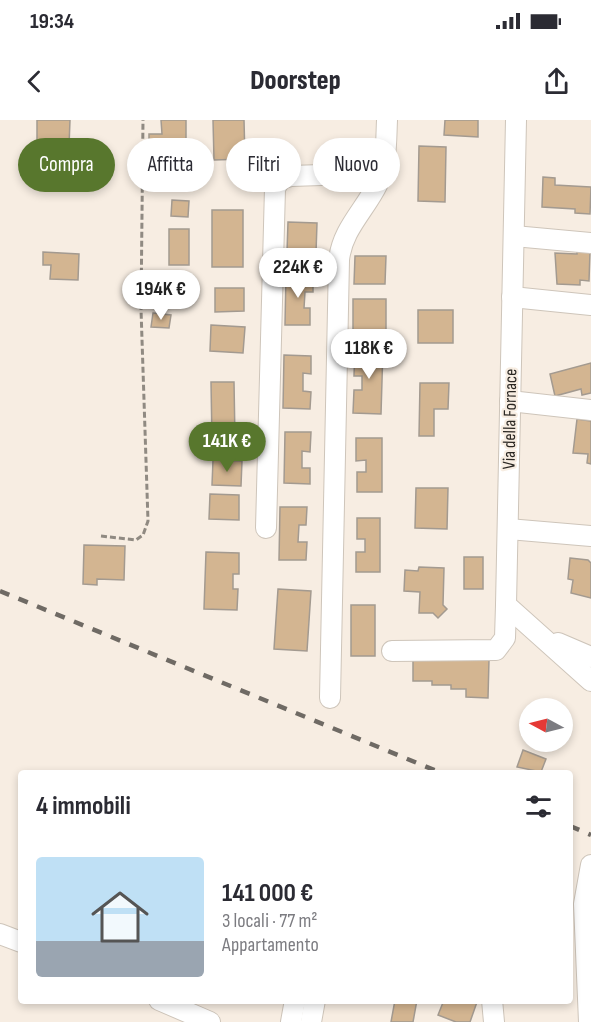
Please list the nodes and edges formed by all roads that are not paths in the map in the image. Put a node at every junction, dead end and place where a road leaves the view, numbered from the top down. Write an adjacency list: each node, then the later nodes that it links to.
1 (387, 120): 3 (street)
2 (516, 120): 6 (street, Via della Fornace)
3 (386, 138)
4 (313, 175): 12 (street)
5 (373, 192): 20 (street)
6 (514, 236): 7 (street); 8 (street, Via della Fornace)
7 (591, 243)
8 (512, 297): 9 (street); 10 (street, Via della Fornace)
9 (591, 304)
10 (510, 401): 11 (street); 13 (street, Via della Fornace)
11 (591, 410)
12 (266, 528)
13 (508, 529): 14 (street); 15 (street, Via della Fornace)
14 (591, 536)
15 (506, 605): 16 (street); 17 (street, Via della Fornace)
16 (542, 636): 18 (street); 19 (street)
17 (392, 651)
18 (591, 657)
19 (591, 681)
20 (330, 698)
21 (591, 865): 32 (street)
22 (0, 934): 23 (street)
23 (18, 941)
24 (168, 1004): 28 (street)
25 (294, 1004): 29 (street)
26 (314, 1004): 30 (street)
27 (492, 1004): 31 (street)
28 (210, 1022)
29 (291, 1022)
30 (311, 1022)
31 (494, 1022)
32 (589, 1022)

